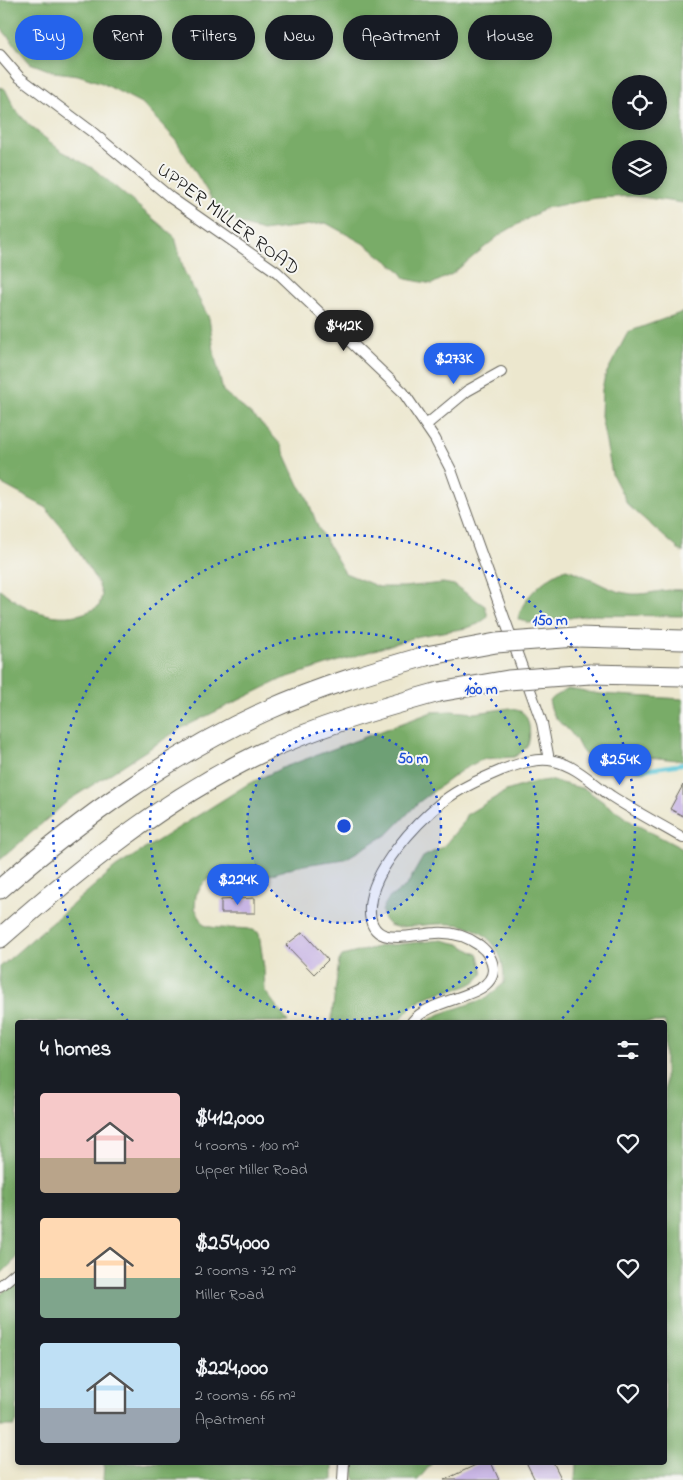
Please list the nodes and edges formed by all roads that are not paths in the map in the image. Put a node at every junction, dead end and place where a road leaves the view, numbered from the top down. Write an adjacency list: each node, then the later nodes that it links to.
1 (0, 54): 3 (street, UPPER MILLER ROAD)
2 (501, 372): 3 (street)
3 (426, 425): 6 (street, UPPER MILLER ROAD)
4 (683, 640): 8 (highway, bridge)
5 (683, 676): 9 (highway, bridge)
6 (549, 760): 7 (street); 10 (street)
7 (683, 838)
8 (0, 889)
9 (0, 938)
10 (414, 1020)
11 (15, 1274): 12 (street)
12 (0, 1286)
13 (344, 1465): 14 (street)
14 (343, 1480)

